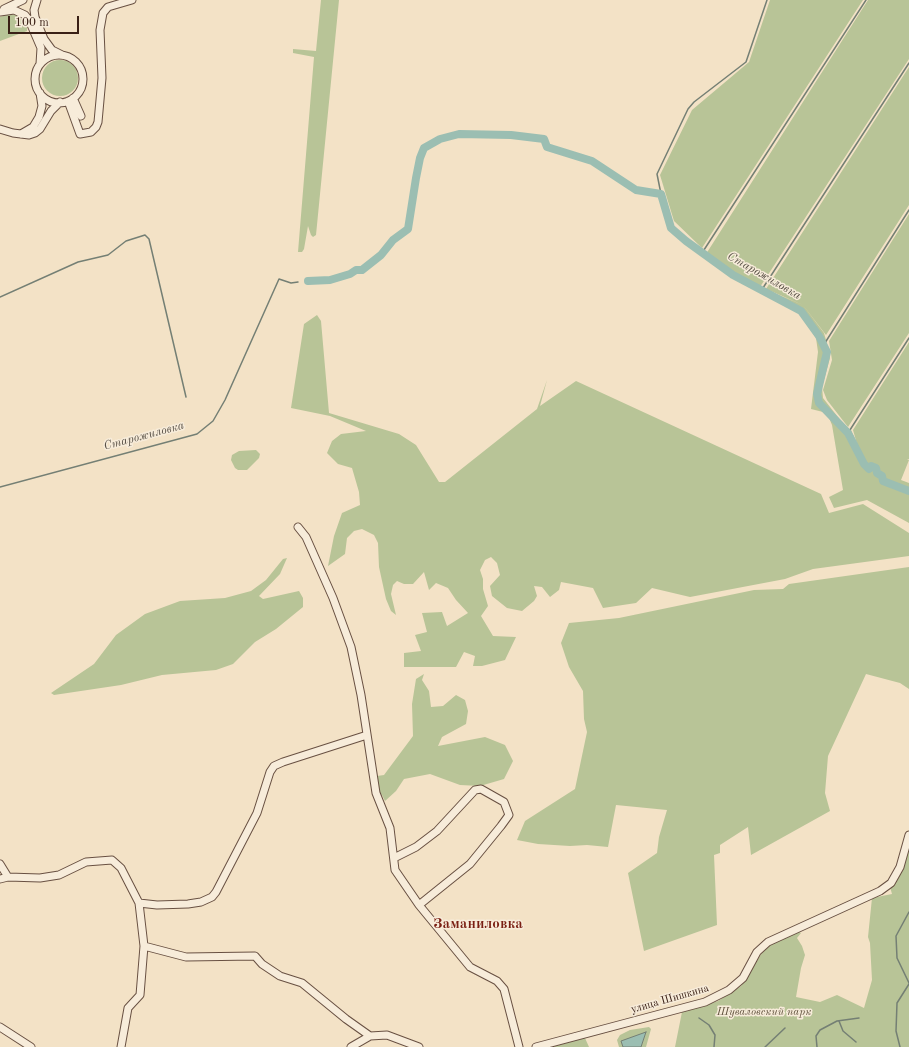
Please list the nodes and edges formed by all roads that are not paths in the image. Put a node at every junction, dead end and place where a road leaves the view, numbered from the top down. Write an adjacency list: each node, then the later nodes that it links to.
1 (23, 0): 4 (street)
2 (37, 0): 5 (street)
3 (132, 0): 8 (street)
4 (0, 11): 6 (street)
5 (62, 55): 6 (street); 8 (street)
6 (40, 64): 7 (street)
7 (40, 93): 9 (street); 12 (street)
8 (70, 99): 9 (street); 10 (street)
9 (60, 102): 12 (street)
10 (80, 116)
11 (0, 129): 12 (street)
12 (21, 134)
13 (298, 528): 14 (street)
14 (367, 736): 16 (street); 20 (street)
15 (909, 835): 30 (street, улица Шишкина)
16 (394, 858): 21 (street); 21 (street)
17 (0, 864): 18 (street)
18 (8, 877): 19 (street); 20 (street)
19 (0, 880)
20 (139, 903): 22 (street)
21 (419, 905): 29 (street)
22 (144, 946): 24 (street); 26 (street)
23 (0, 1027): 25 (street)
24 (370, 1036): 27 (street); 28 (street)
25 (31, 1047)
26 (121, 1047)
27 (351, 1047)
28 (419, 1047)
29 (519, 1047)
30 (536, 1047)

